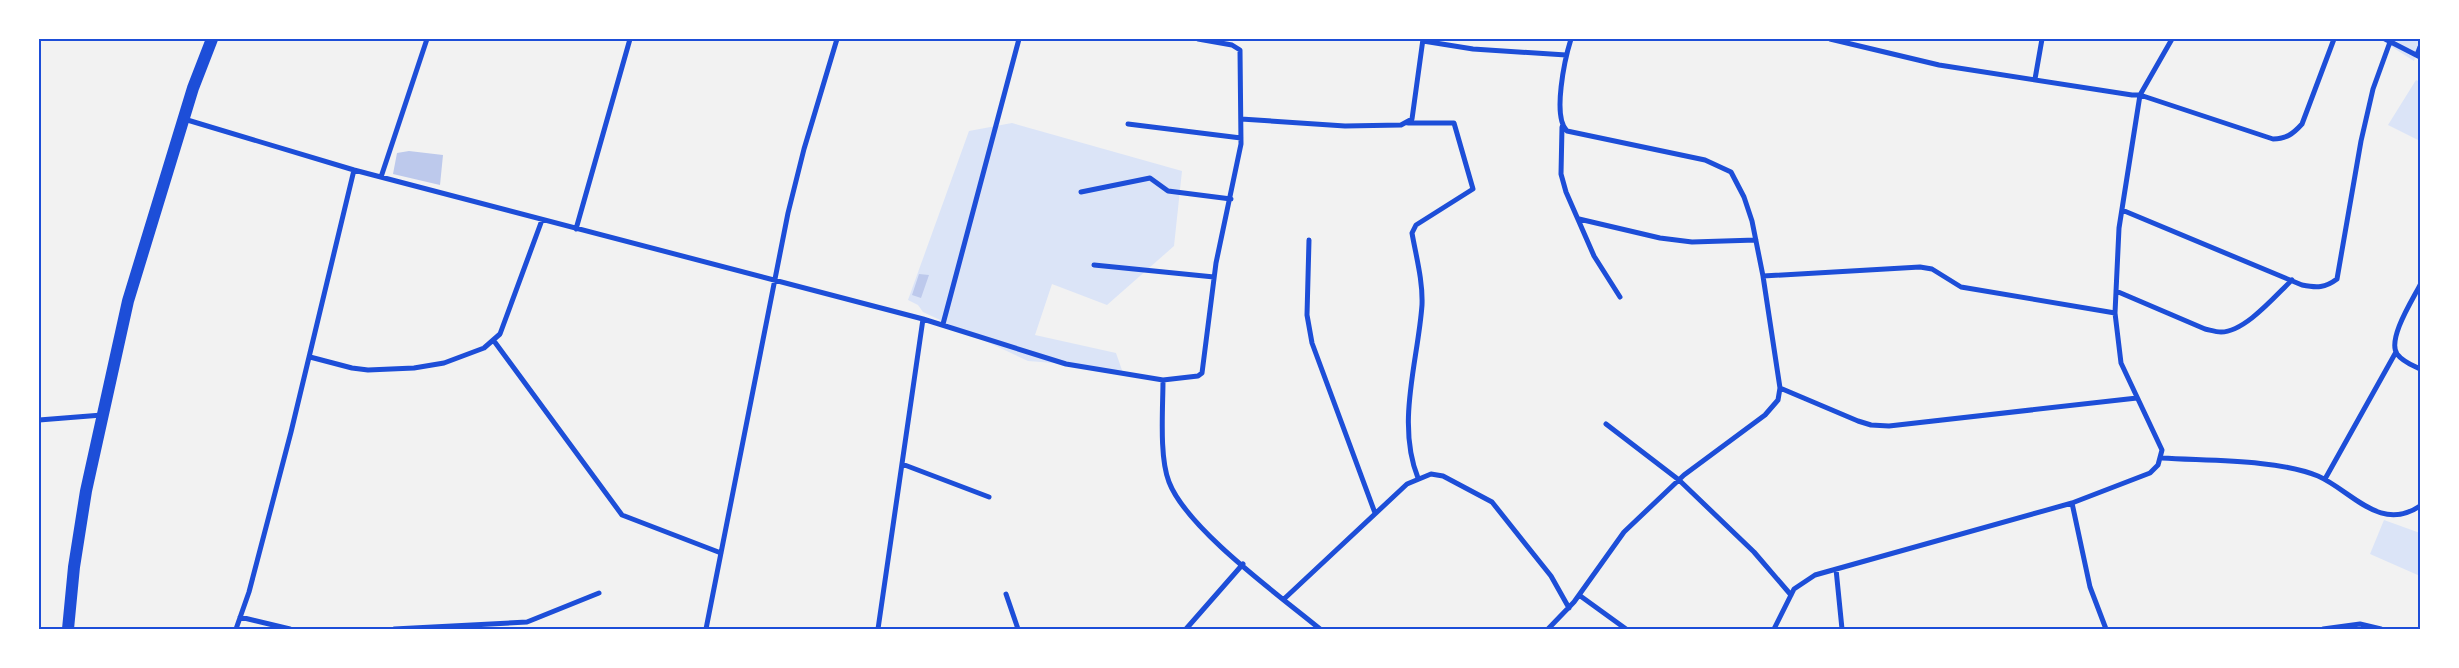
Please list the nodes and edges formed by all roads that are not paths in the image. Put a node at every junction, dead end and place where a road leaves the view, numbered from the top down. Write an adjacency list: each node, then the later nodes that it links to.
1 (212, 39): 19 (main road)
2 (427, 39): 26 (street)
3 (630, 39): 32 (street)
4 (836, 39): 39 (street)
5 (1019, 39): 45 (street)
6 (1198, 39): 20 (street)
7 (1571, 39): 15 (street)
8 (1830, 39): 17 (street)
9 (2042, 39): 17 (street)
10 (2172, 39): 18 (street)
11 (2334, 39): 18 (street)
12 (1423, 40): 15 (street); 21 (street)
13 (2388, 40): 16 (street); 38 (street)
14 (2420, 47): 16 (street)
15 (1566, 55): 23 (street)
16 (2418, 56)
17 (2035, 79): 18 (street)
18 (2140, 95): 29 (street)
19 (183, 119): 25 (street); 53 (main road)
20 (1241, 119): 21 (street); 24 (street)
21 (1408, 123): 58 (street)
22 (1128, 124): 24 (street)
23 (1562, 127): 30 (street); 34 (street)
24 (1241, 138): 28 (street)
25 (354, 170): 26 (street); 48 (street)
26 (382, 177): 31 (street)
27 (1080, 192): 28 (street)
28 (1231, 199): 37 (street)
29 (2122, 210): 38 (street); 41 (street)
30 (1579, 219): 34 (street); 42 (street)
31 (542, 220): 32 (street); 46 (street)
32 (576, 229): 39 (street)
33 (1309, 240): 64 (street)
34 (1756, 240): 36 (street)
35 (1094, 265): 37 (street)
36 (1763, 276): 43 (street); 51 (street)
37 (1214, 278): 50 (street)
38 (2292, 280): 41 (street)
39 (773, 281): 44 (street); 65 (street)
40 (2420, 285): 47 (street)
41 (2116, 291): 43 (street)
42 (1620, 297)
43 (2115, 313): 52 (street)
44 (923, 319): 45 (street); 57 (street)
45 (943, 324): 50 (street)
46 (494, 341): 48 (street); 65 (street)
47 (2396, 352): 49 (street); 59 (street)
48 (310, 358): 74 (street)
49 (2420, 369)
50 (1162, 380): 66 (street)
51 (1780, 388): 52 (street); 60 (street)
52 (2138, 398): 56 (street)
53 (102, 415): 54 (street); 75 (main road)
54 (39, 420)
55 (1606, 424): 60 (street)
56 (2162, 458): 59 (street); 62 (street)
57 (902, 464): 61 (street); 80 (street)
58 (1418, 478): 64 (street); 73 (street)
59 (2324, 479): 63 (street)
60 (1679, 480): 70 (street); 71 (street)
61 (989, 496)
62 (2072, 503): 67 (street); 88 (street)
63 (2420, 506)
64 (1376, 513): 72 (street)
65 (721, 553): 79 (street)
66 (1243, 564): 72 (street); 82 (street)
67 (1836, 569): 71 (street); 87 (street)
68 (599, 593): 78 (street)
69 (1006, 594): 81 (street)
70 (1579, 595): 73 (street); 85 (street)
71 (1791, 595): 86 (street)
72 (1284, 599): 83 (street)
73 (1569, 608): 84 (street)
74 (240, 617): 76 (street); 77 (street)
75 (68, 629)
76 (236, 629)
77 (290, 629)
78 (394, 629)
79 (706, 629)
80 (878, 629)
81 (1018, 629)
82 (1186, 629)
83 (1320, 629)
84 (1548, 629)
85 (1626, 629)
86 (1774, 629)
87 (1842, 629)
88 (2106, 629)
89 (2323, 629): 90 (street)
90 (2381, 629)

